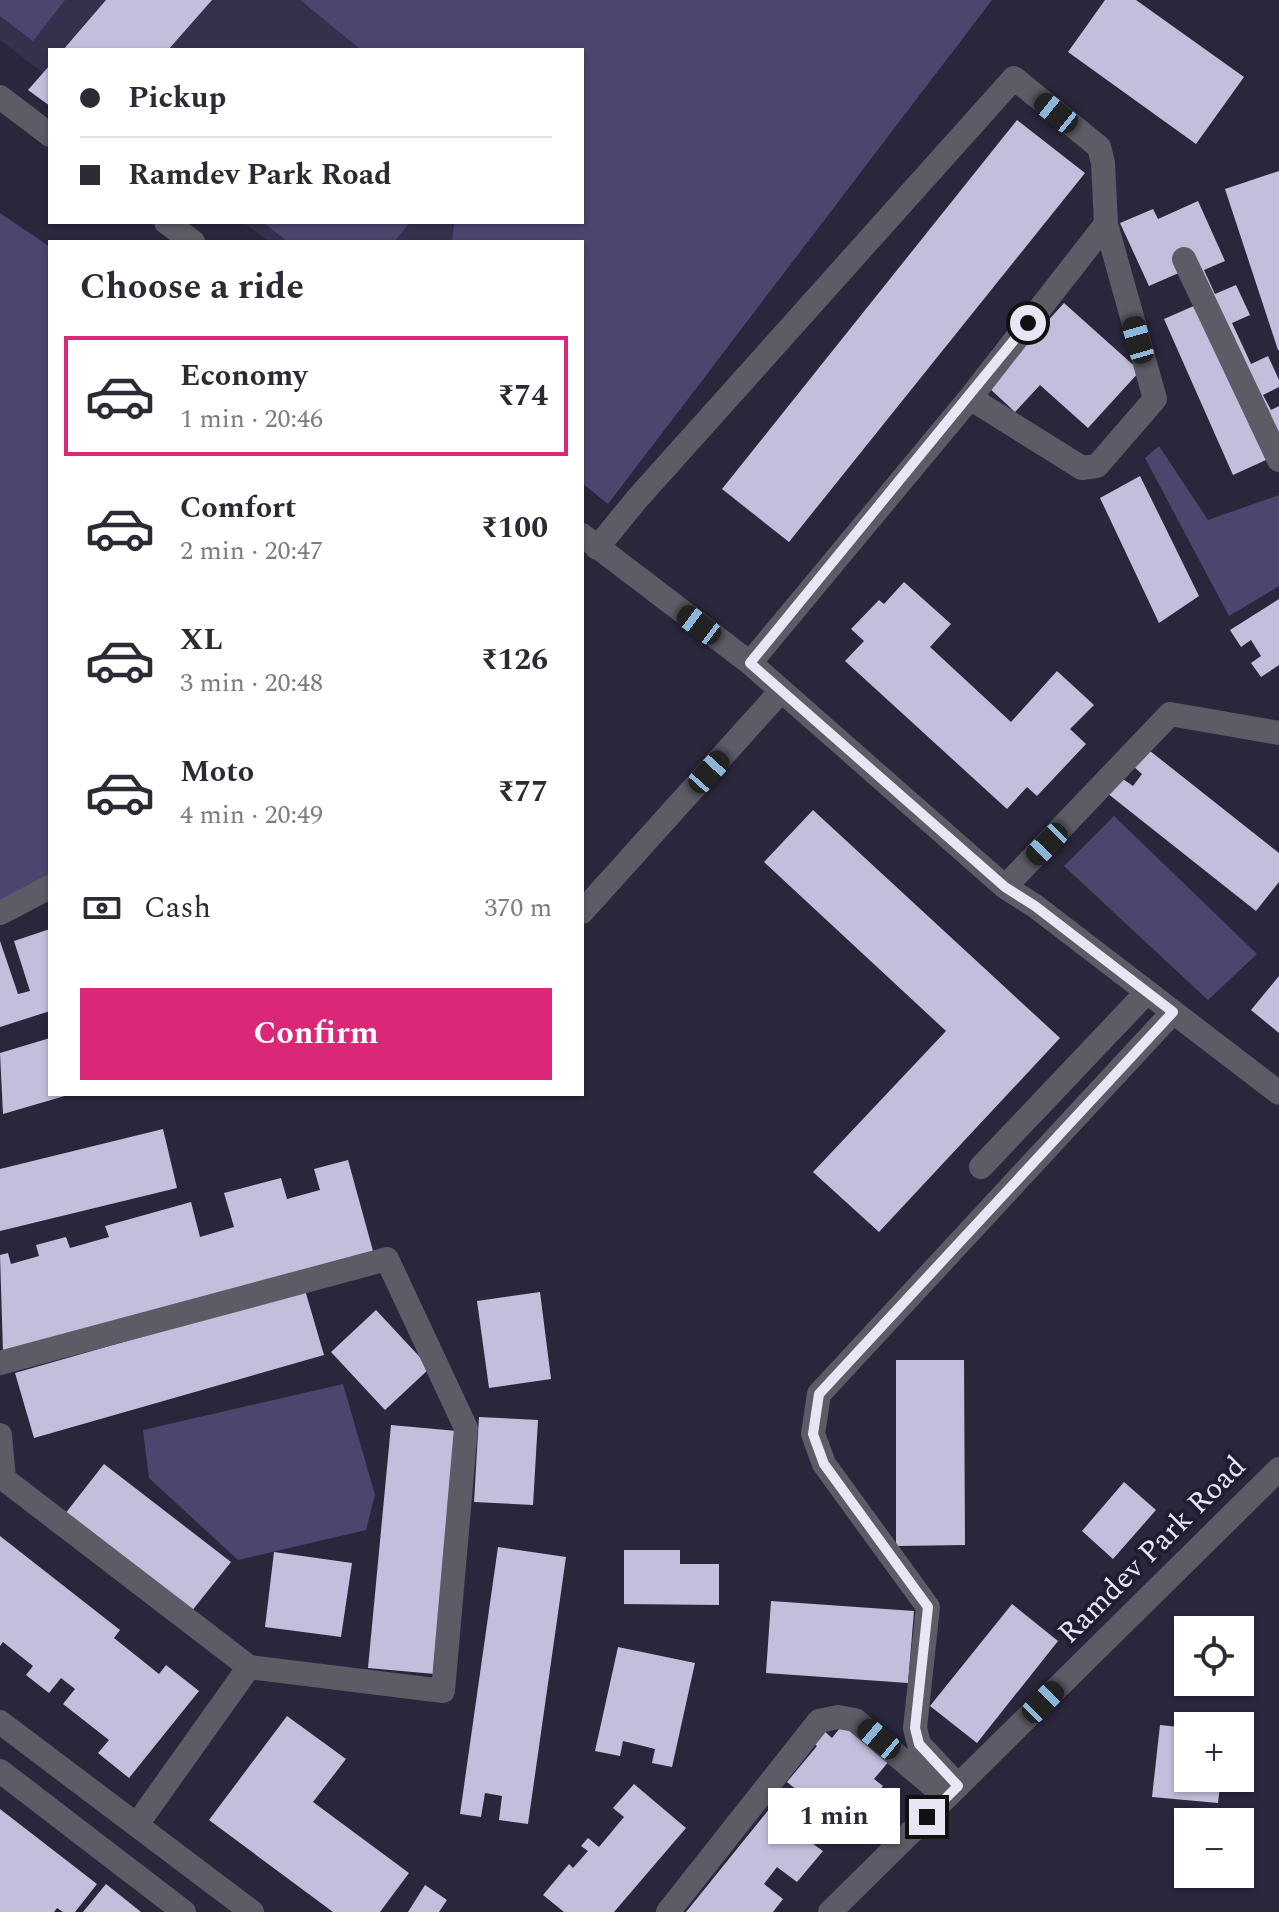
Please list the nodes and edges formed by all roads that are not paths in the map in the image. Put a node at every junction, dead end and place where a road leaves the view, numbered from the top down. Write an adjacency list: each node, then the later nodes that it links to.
1 (0, 97): 2 (street)
2 (48, 133)
3 (169, 224): 5 (street)
4 (1106, 224): 7 (street); 7 (street); 9 (street)
5 (190, 240)
6 (1184, 259): 8 (street)
7 (970, 398): 10 (street)
8 (1279, 460)
9 (590, 542): 10 (street)
10 (750, 663): 11 (street)
11 (781, 691): 13 (street); 15 (street)
12 (1279, 733): 13 (street)
13 (1005, 887): 17 (street)
14 (48, 888): 16 (street)
15 (584, 910)
16 (0, 913)
17 (1147, 992): 18 (street); 20 (street)
18 (1173, 1012): 19 (street); 27 (street)
19 (1279, 1093)
20 (981, 1167)
21 (0, 1363): 24 (street)
22 (0, 1435): 24 (street)
23 (1279, 1469): 27 (street, Ramdev Park Road)
24 (249, 1667): 28 (street)
25 (0, 1722): 28 (street)
26 (0, 1771): 30 (street)
27 (952, 1792): 33 (street); 34 (street, Ramdev Park Road)
28 (138, 1823): 29 (street)
29 (159, 1838): 30 (street); 32 (street)
30 (133, 1873): 31 (street)
31 (184, 1912)
32 (252, 1912)
33 (668, 1912)
34 (830, 1912)

